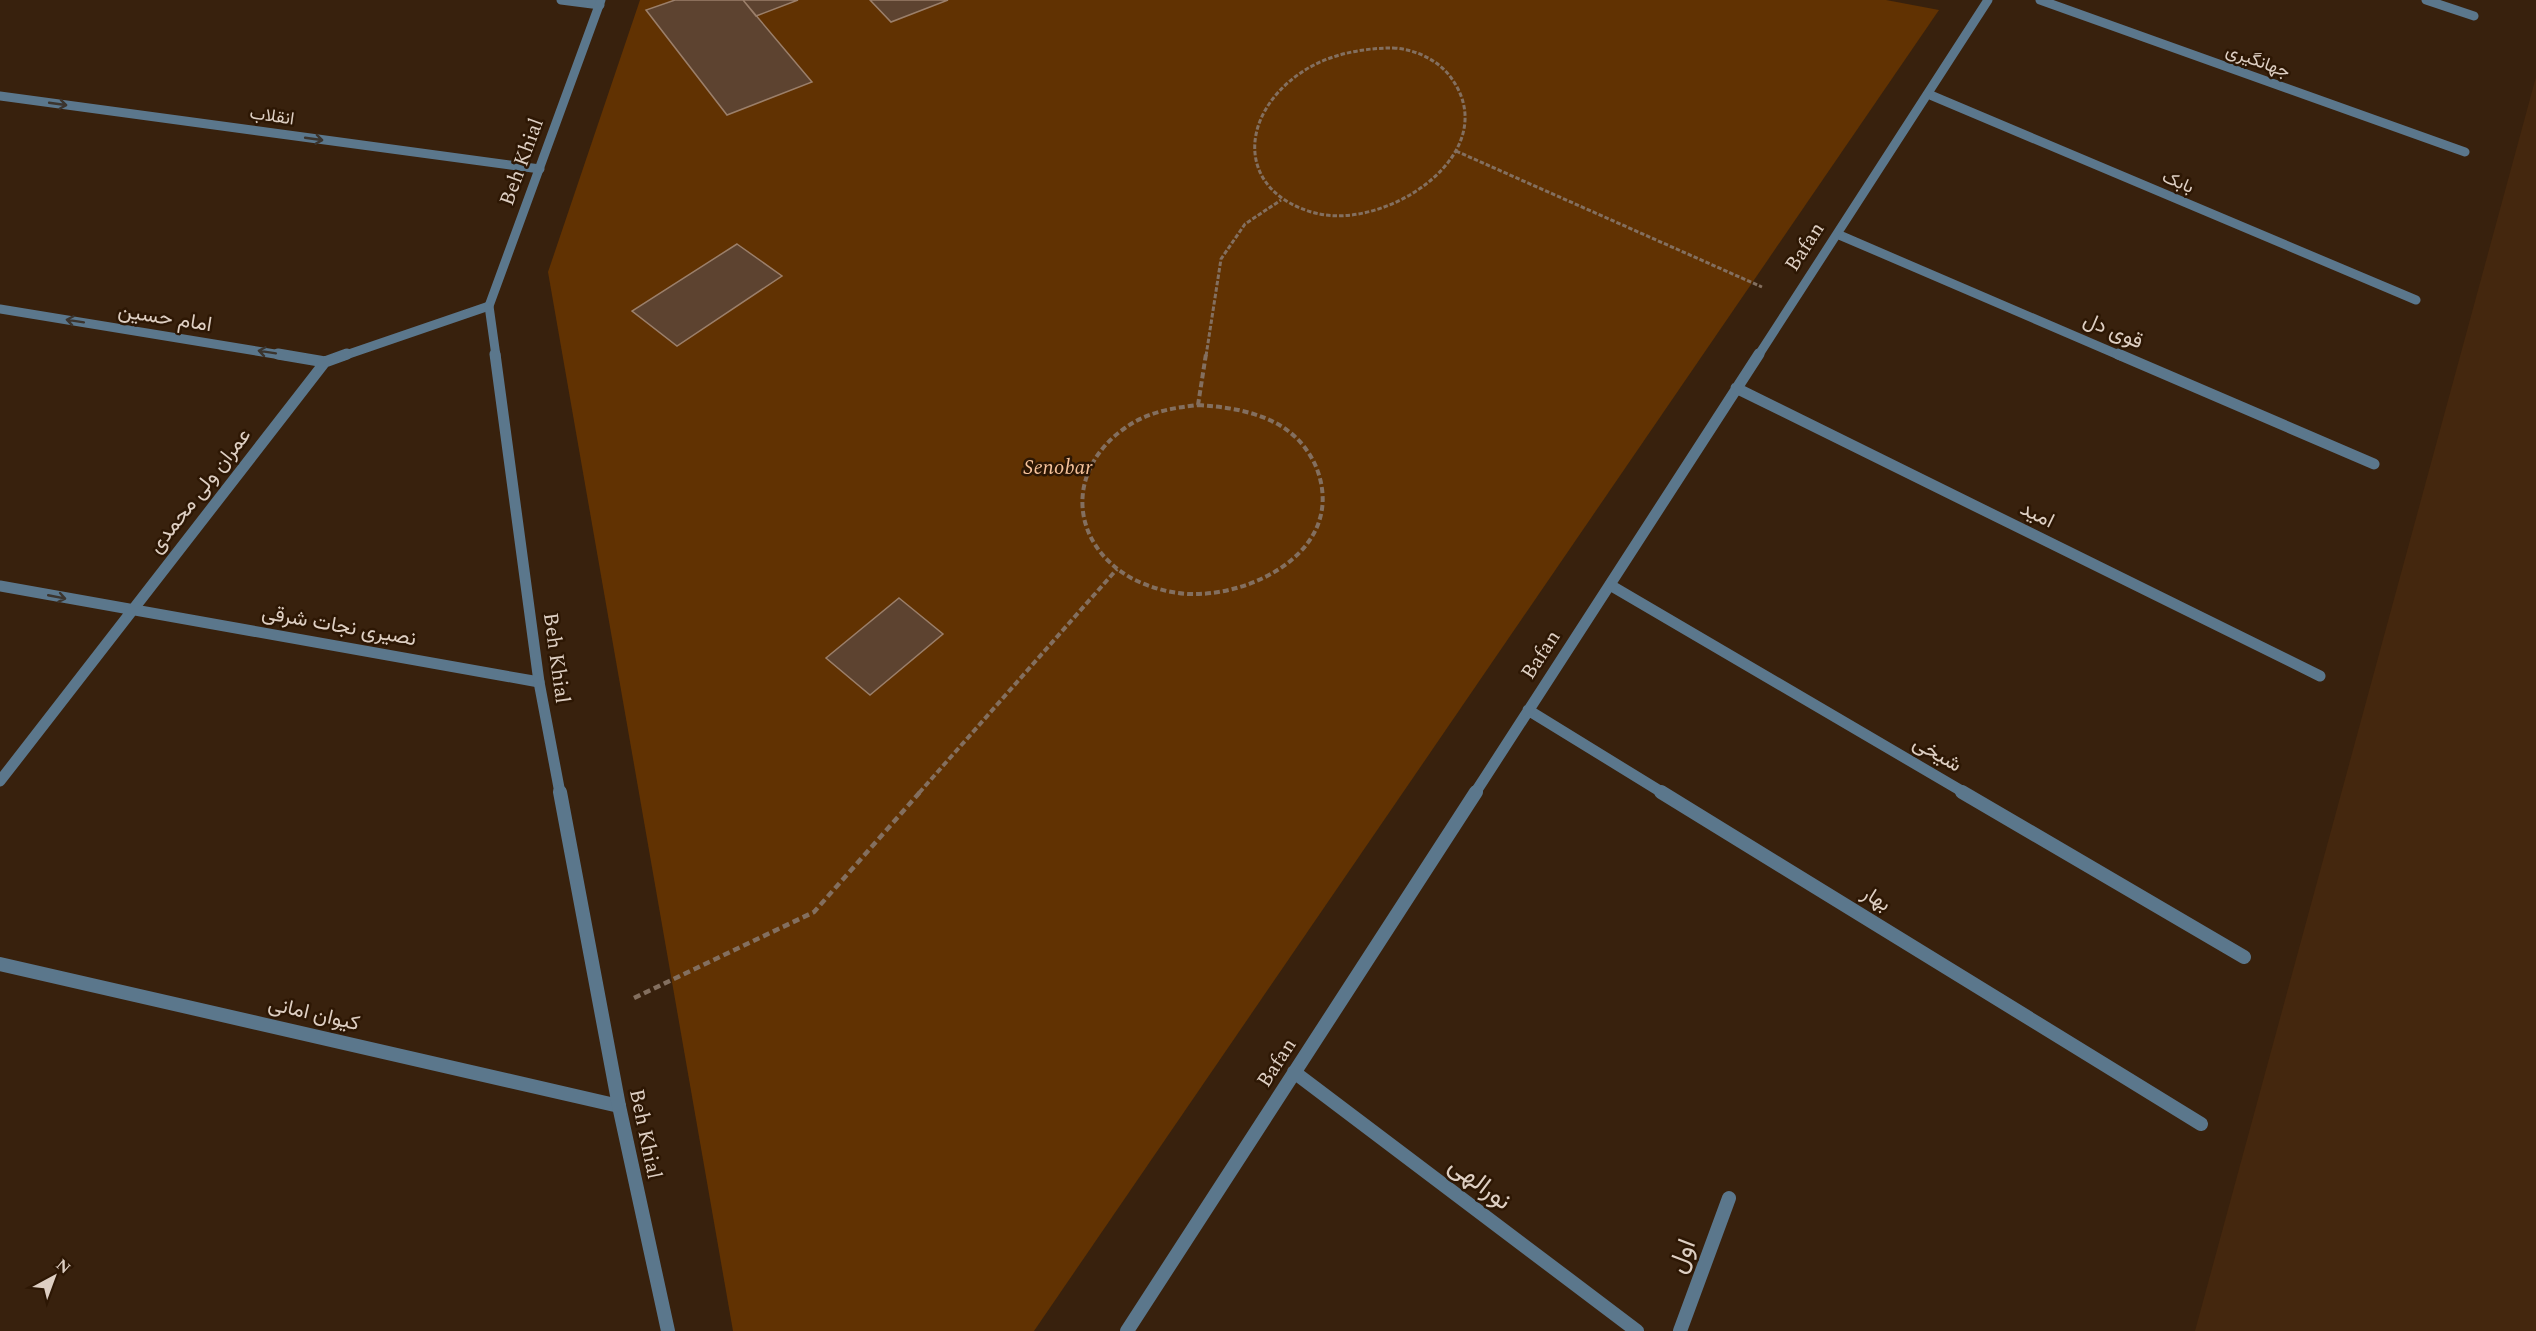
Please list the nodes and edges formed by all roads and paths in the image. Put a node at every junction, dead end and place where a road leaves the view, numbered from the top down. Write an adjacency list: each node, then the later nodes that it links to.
1 (561, 0): 5 (street)
2 (1988, 0): 7 (street, Bafan)
3 (2040, 0): 10 (street, جهانگیری)
4 (2426, 0): 6 (street)
5 (600, 3): 11 (street, Beh Khial)
6 (2474, 16)
7 (1928, 94): 13 (street, Bafan); 14 (street, بابک)
8 (0, 96): 11 (street, انقلاب, one-way to 11)
9 (1456, 151): 12 (path); 12 (path); 15 (path)
10 (2465, 152)
11 (540, 169): 16 (street, Beh Khial)
12 (1281, 200): 20 (path)
13 (1837, 234): 15 (street, Bafan); 21 (street, قوی دل)
14 (2416, 300)
15 (1794, 301): 19 (street, Bafan)
16 (489, 306): 18 (street); 27 (street, Beh Khial)
17 (0, 309): 18 (street, امام حسین, one-way to 17)
18 (325, 362): 25 (street, عمران ولی محمدی)
19 (1736, 388): 23 (street, Bafan); 26 (street, امید)
20 (1197, 405): 22 (path); 22 (path)
21 (2374, 464)
22 (1117, 569): 32 (path)
23 (1610, 585): 28 (street, Bafan); 30 (street, شیخی)
24 (0, 586): 25 (street, نصیری نجات شرقی, one-way to 25)
25 (132, 611): 27 (street, نصیری نجات شرقی); 29 (street, عمران ولی محمدی)
26 (2320, 676)
27 (539, 682): 32 (street, Beh Khial)
28 (1528, 710): 33 (street, Bafan); 35 (street, بهار)
29 (0, 781)
30 (2244, 957)
31 (0, 964): 34 (street, کیوان امانی)
32 (601, 1014): 34 (street, Beh Khial)
33 (1294, 1072): 38 (street, Bafan); 39 (street, نورالهی)
34 (619, 1106): 37 (street, Beh Khial)
35 (2201, 1124)
36 (1729, 1198): 40 (street, اول)
37 (668, 1331)
38 (1127, 1331)
39 (1637, 1331)
40 (1680, 1331)

